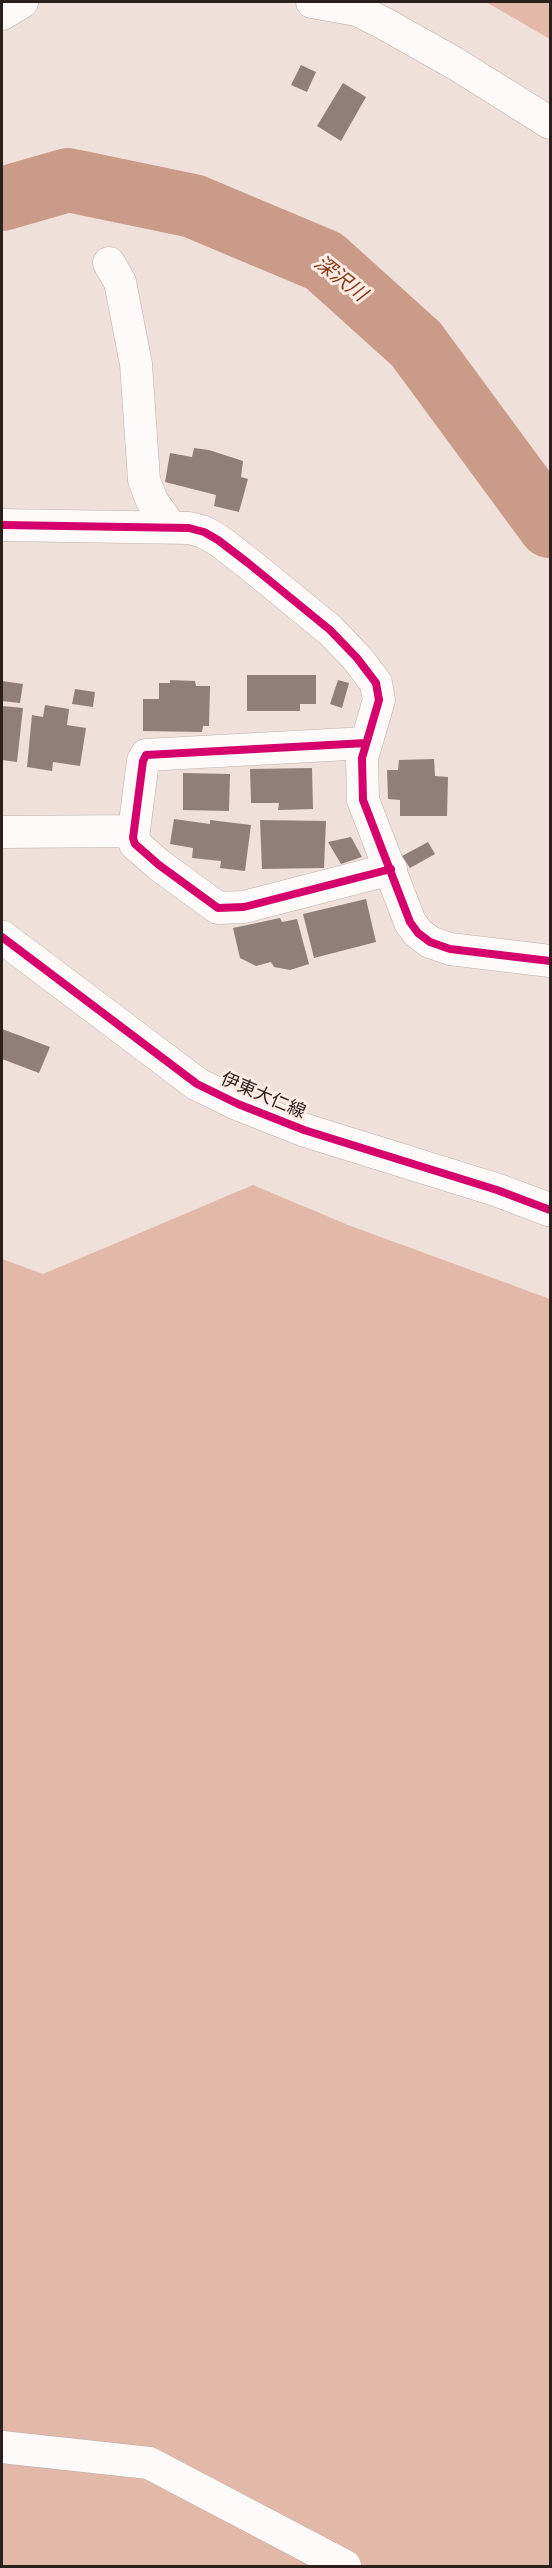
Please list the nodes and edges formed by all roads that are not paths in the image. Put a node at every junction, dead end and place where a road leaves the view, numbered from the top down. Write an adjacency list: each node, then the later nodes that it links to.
1 (22, 2): 3 (street)
2 (312, 2): 4 (street)
3 (2, 14)
4 (550, 123)
5 (109, 264): 7 (street)
6 (2, 525): 7 (street)
7 (170, 526): 8 (street)
8 (366, 743): 10 (street); 11 (street)
9 (2, 831): 10 (street)
10 (134, 831): 11 (street)
11 (391, 869): 13 (street)
12 (2, 937): 14 (main road, 伊東大仁線)
13 (550, 961)
14 (550, 1210)
15 (2, 2447): 16 (street)
16 (345, 2566)

